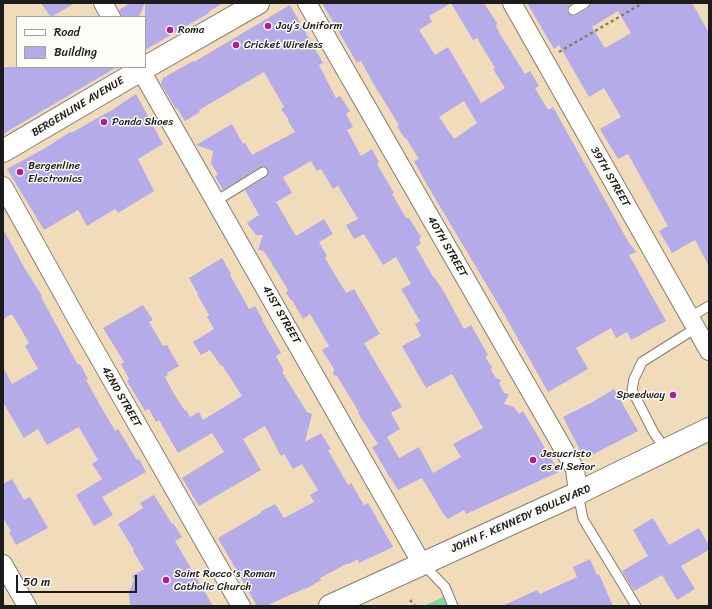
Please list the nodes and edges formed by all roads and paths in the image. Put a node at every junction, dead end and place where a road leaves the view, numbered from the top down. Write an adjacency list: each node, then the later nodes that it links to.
1 (103, 3): 8 (street)
2 (258, 3): 10 (main road, BERGENLINE AVENUE)
3 (307, 3): 21 (street, 40TH STREET)
4 (585, 3): 7 (lane)
5 (643, 3): 9 (path)
6 (516, 5): 17 (street, 39TH STREET)
7 (573, 10)
8 (110, 16)
9 (553, 55)
10 (146, 65)
11 (140, 68): 12 (main road, BERGENLINE AVENUE); 15 (street, 41ST STREET)
12 (3, 151)
13 (263, 172): 15 (lane)
14 (3, 186): 26 (street, 42ND STREET)
15 (216, 201): 23 (street, 41ST STREET)
16 (709, 306): 17 (lane)
17 (693, 322): 18 (street, 39TH STREET); 20 (lane)
18 (709, 350)
19 (709, 429): 20 (main road, JOHN F. KENNEDY BOULEVARD)
20 (666, 450): 21 (main road, JOHN F. KENNEDY BOULEVARD)
21 (578, 494): 23 (main road, JOHN F. KENNEDY BOULEVARD); 30 (lane)
22 (3, 564): 25 (street)
23 (422, 564): 27 (main road, JOHN F. KENNEDY BOULEVARD); 29 (lane)
24 (410, 600): 28 (path)
25 (27, 606)
26 (241, 606)
27 (330, 606)
28 (415, 606)
29 (453, 606)
30 (636, 606)

